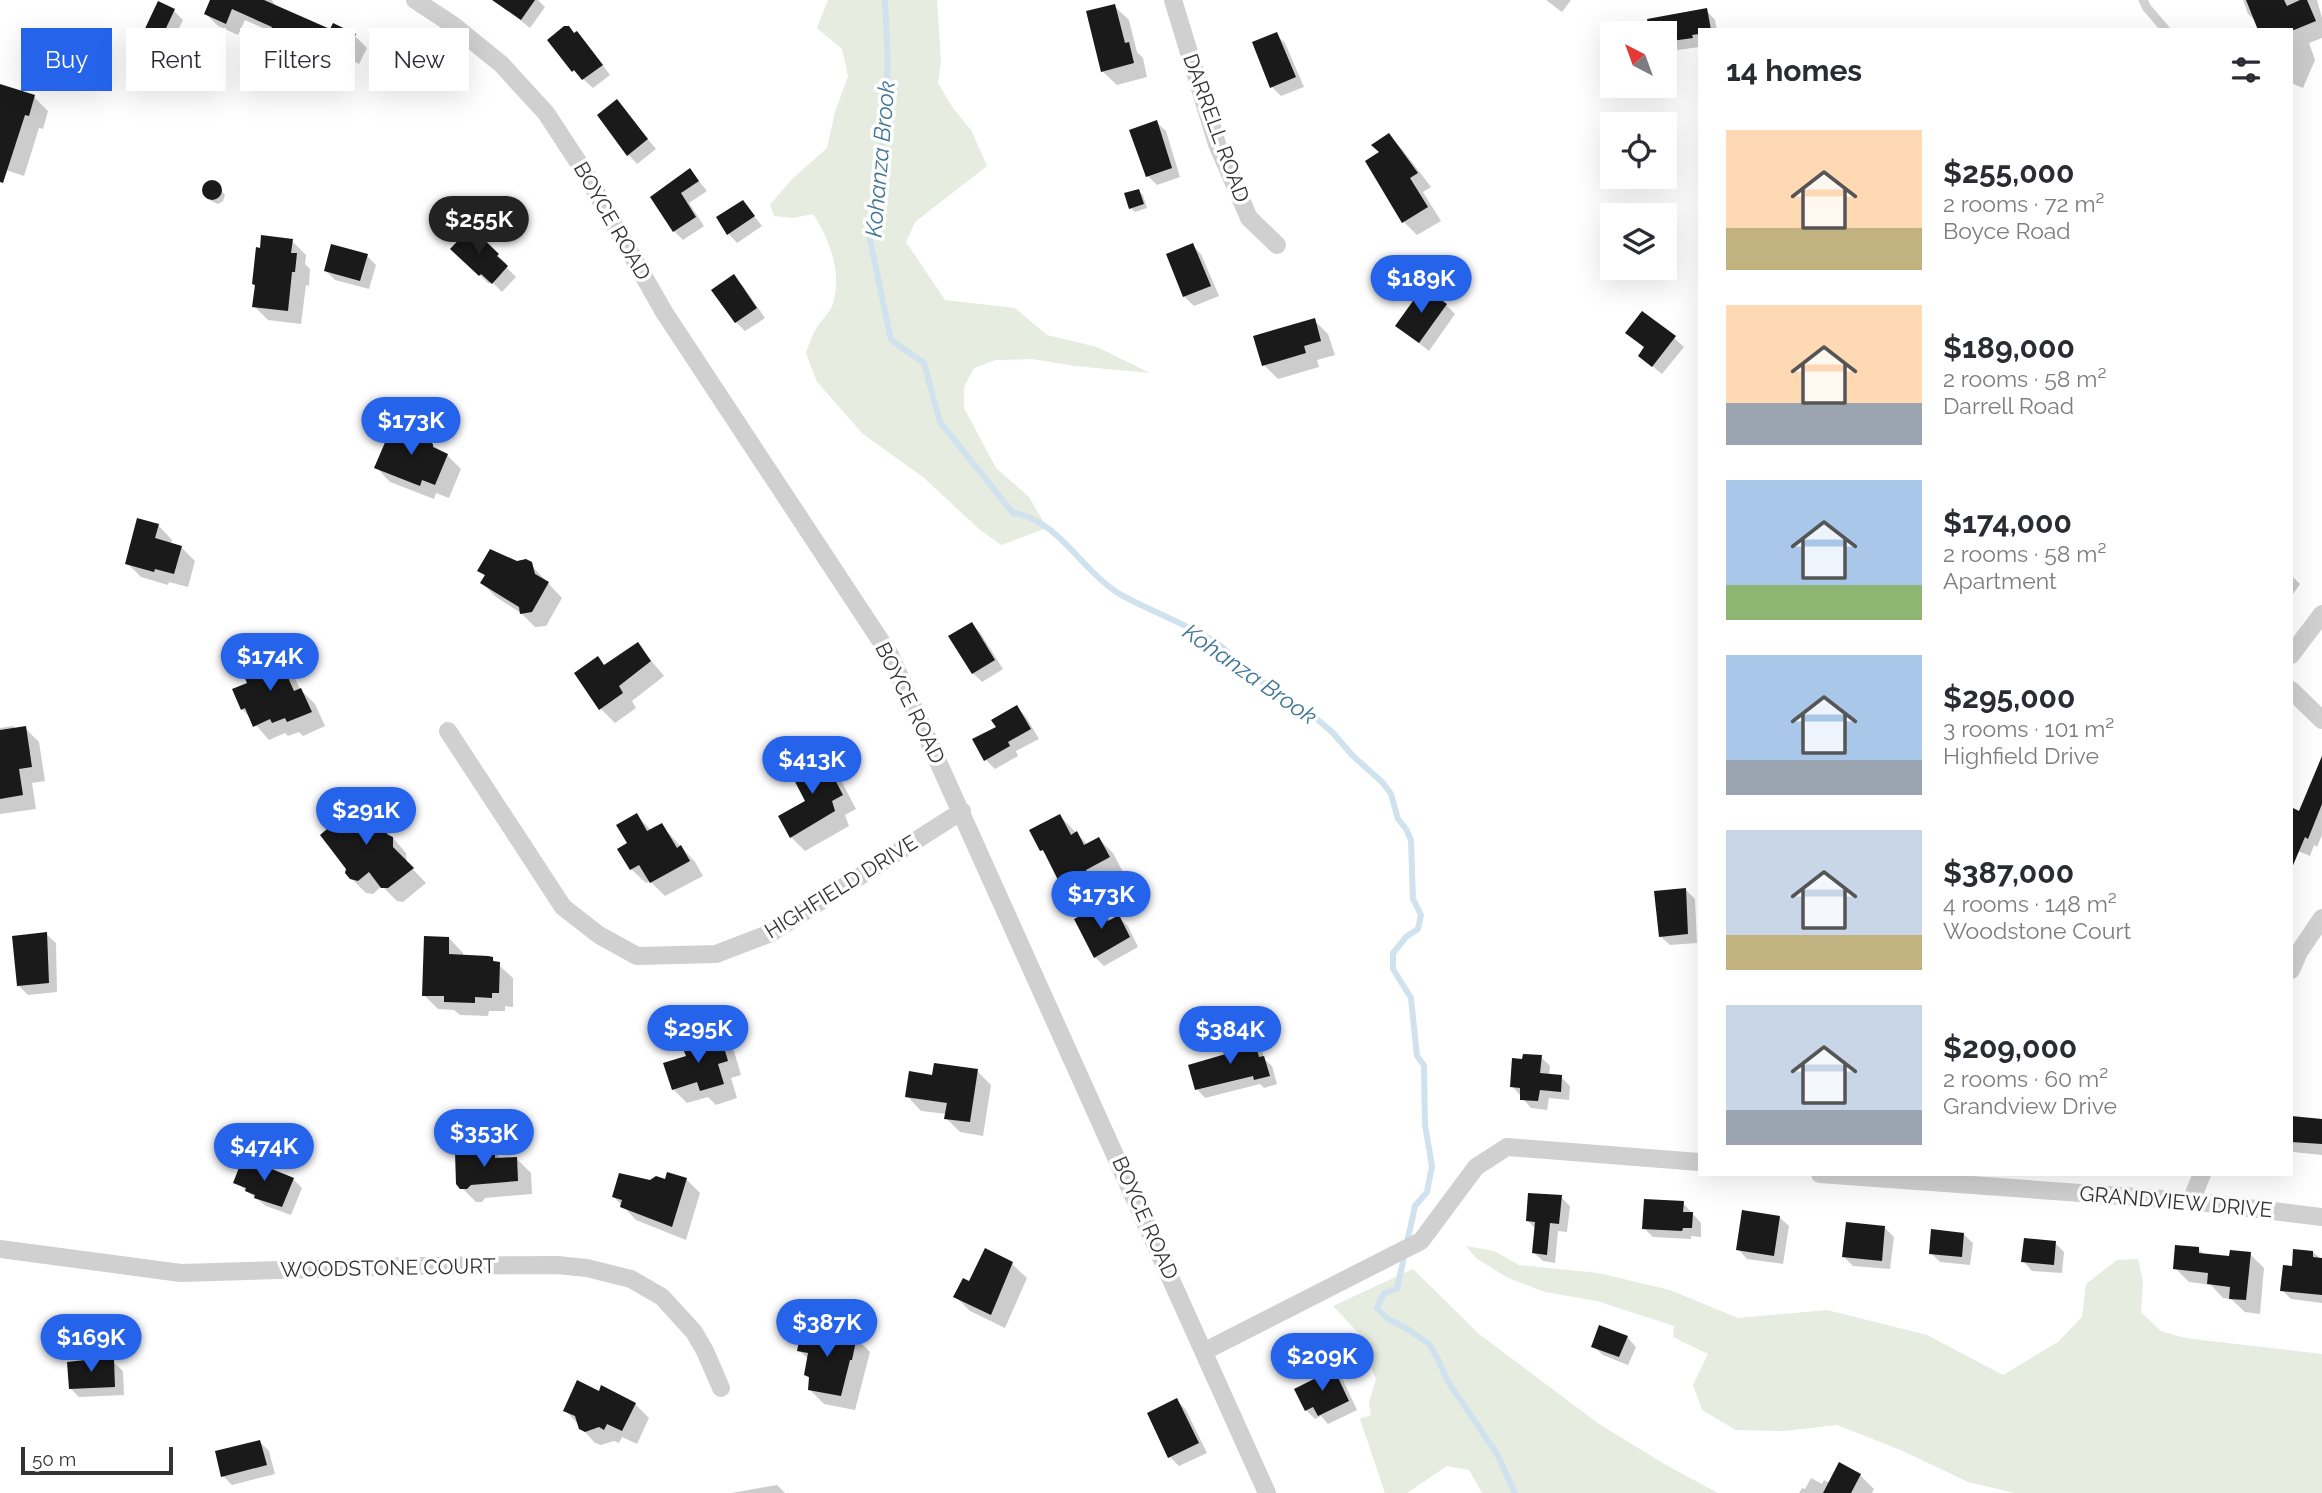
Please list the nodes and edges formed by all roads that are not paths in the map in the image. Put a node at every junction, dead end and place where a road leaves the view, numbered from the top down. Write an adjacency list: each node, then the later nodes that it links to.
1 (415, 0): 11 (street, BOYCE ROAD)
2 (1173, 0): 5 (street, DARRELL ROAD)
3 (2143, 0): 4 (lane)
4 (2164, 28)
5 (1277, 245)
6 (2322, 614): 7 (street)
7 (2293, 651)
8 (2293, 692): 9 (street)
9 (2322, 720)
10 (448, 731): 11 (street, HIGHFIELD DRIVE)
11 (962, 811): 20 (street, BOYCE ROAD)
12 (2322, 918): 13 (street)
13 (2293, 966)
14 (1698, 1163): 20 (street)
15 (2201, 1176): 17 (street)
16 (1872, 1177): 17 (street, GRANDVIEW DRIVE)
17 (2191, 1201): 18 (street, GRANDVIEW DRIVE)
18 (2322, 1217)
19 (0, 1249): 21 (street, WOODSTONE COURT)
20 (1205, 1351): 22 (street, BOYCE ROAD)
21 (721, 1388)
22 (1267, 1493)

